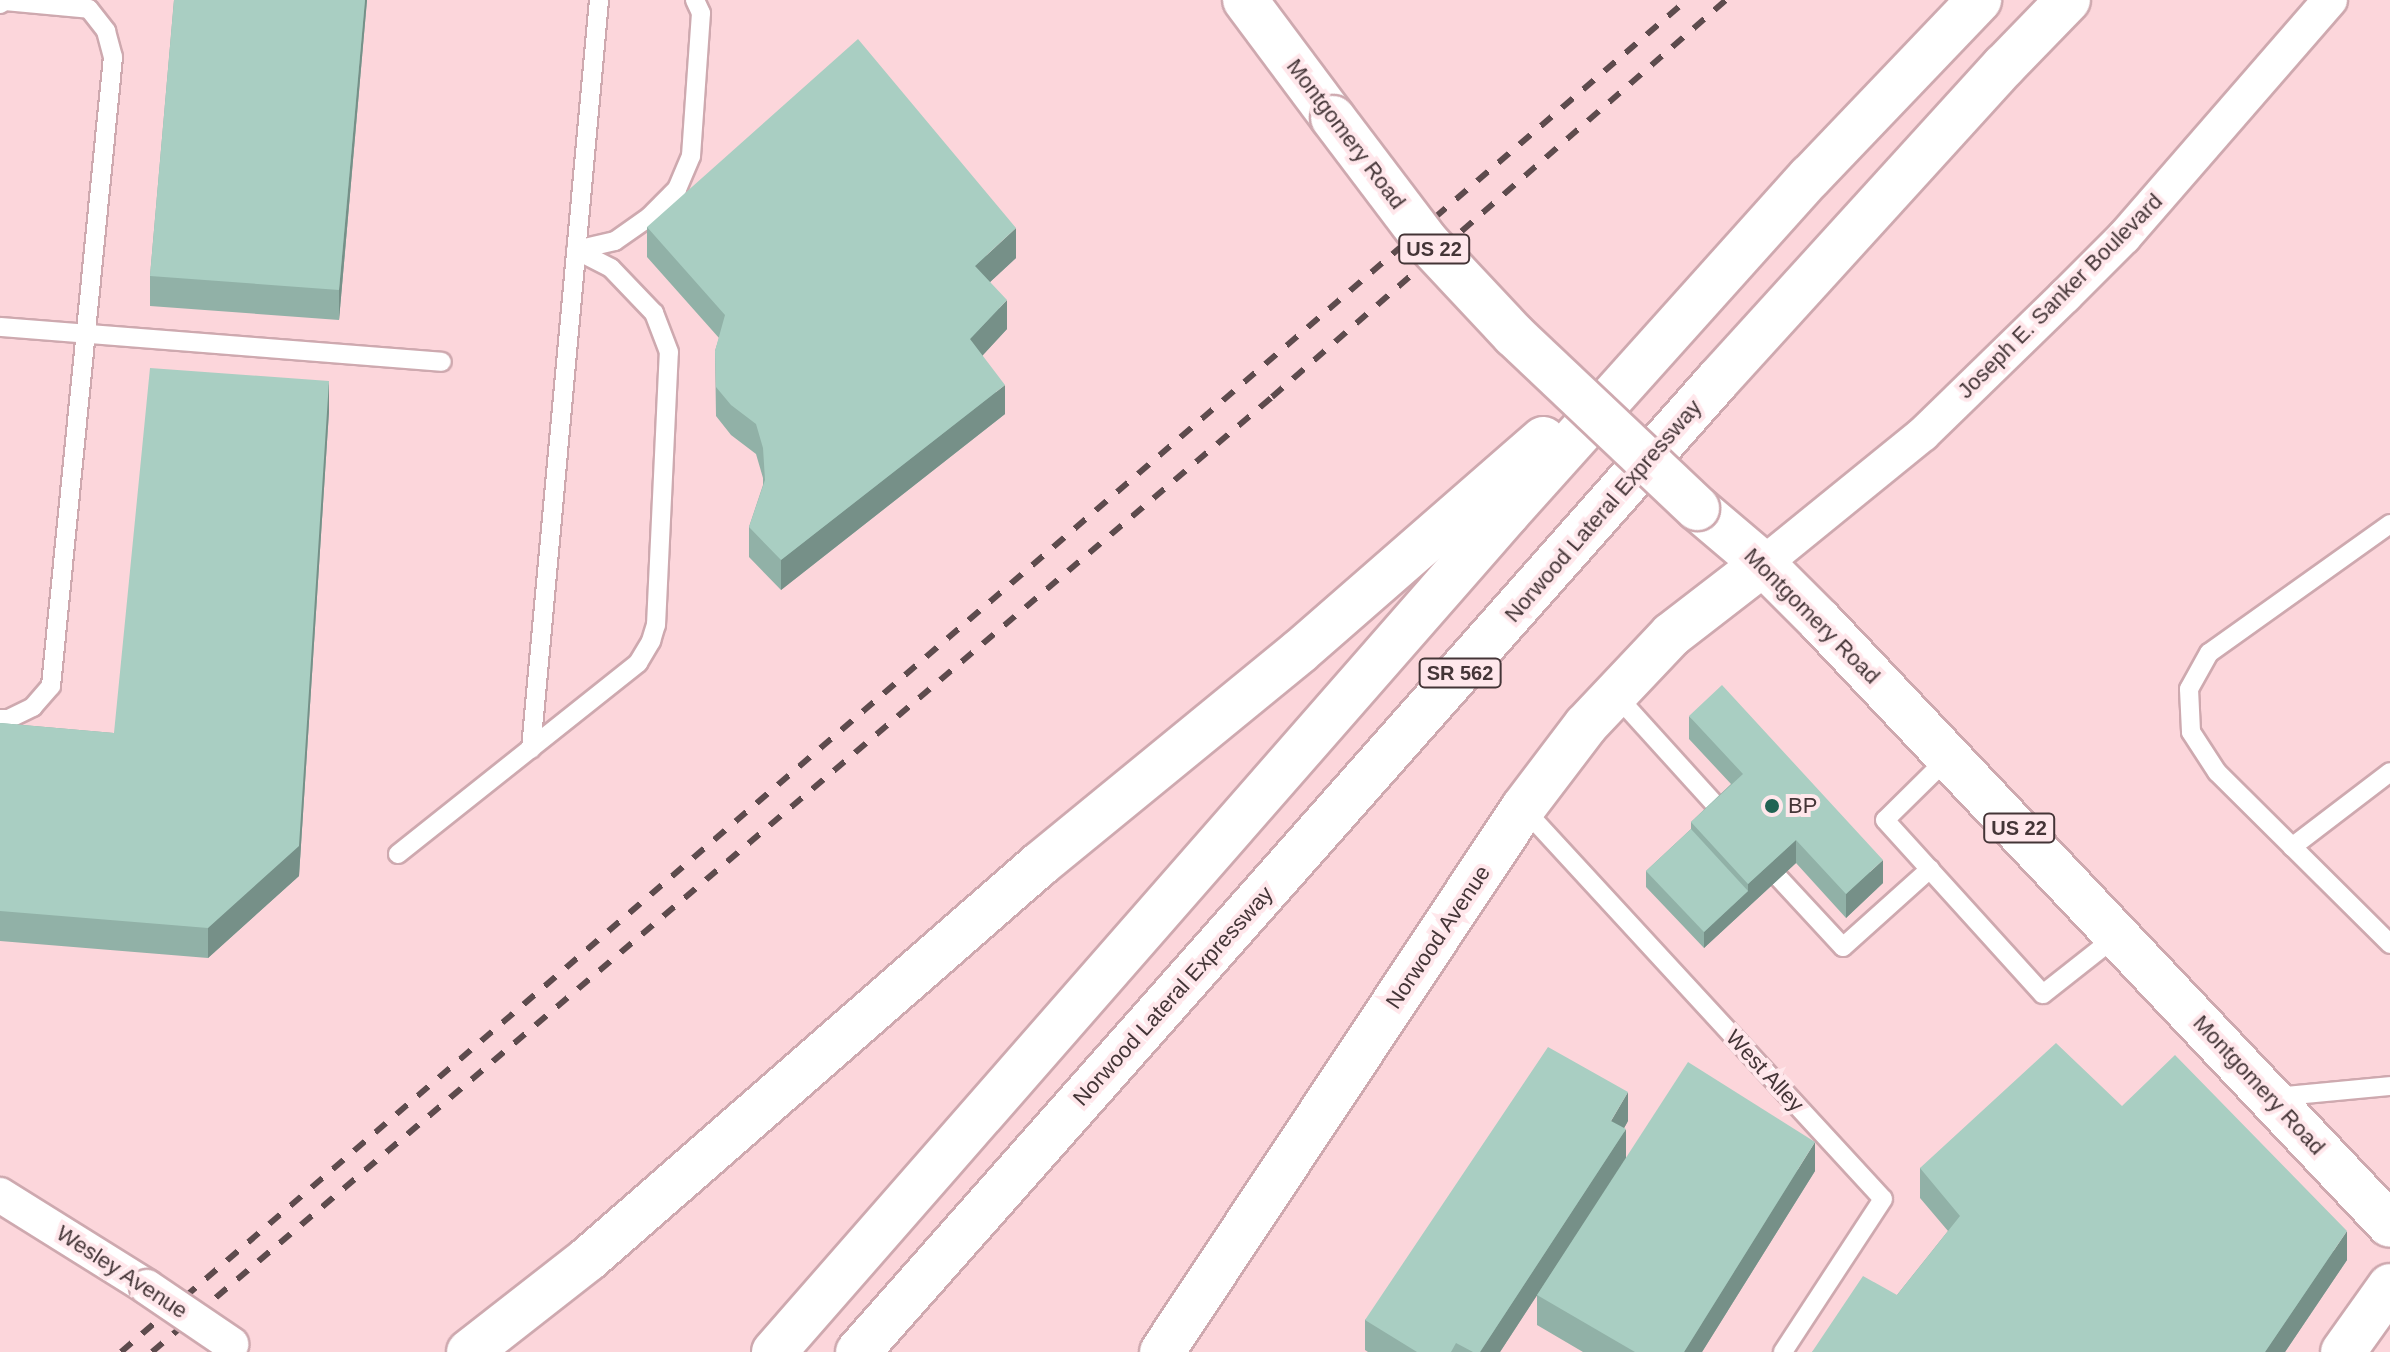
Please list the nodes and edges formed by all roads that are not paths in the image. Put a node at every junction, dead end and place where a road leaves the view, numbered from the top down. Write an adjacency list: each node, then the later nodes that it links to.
1 (599, 0): 8 (lane)
2 (695, 0): 8 (lane)
3 (1245, 0): 14 (main road, Montgomery Road / US 22, bridge)
4 (1979, 0): 9 (main road, SR 562)
5 (2068, 0): 36 (main road, Norwood Lateral Expressway / SR 562)
6 (2330, 0): 14 (street, Joseph E. Sanker Boulevard)
7 (0, 4): 11 (lane)
8 (576, 250): 17 (lane); 17 (lane)
9 (1676, 326): 34 (main road); 35 (main road, SR 562)
10 (0, 327): 11 (lane)
11 (87, 334): 12 (lane); 16 (lane)
12 (442, 362)
13 (2390, 524): 22 (lane)
14 (1763, 564): 15 (main road, Norwood Avenue); 18 (main road, Montgomery Road / US 22)
15 (1615, 694): 20 (main road, Norwood Avenue); 21 (lane)
16 (0, 719)
17 (531, 749): 23 (lane)
18 (1950, 756): 24 (lane); 26 (main road, Montgomery Road / US 22)
19 (2388, 778): 22 (lane)
20 (1523, 808): 37 (main road, Norwood Avenue); 38 (lane, West Alley)
21 (1724, 814)
22 (2292, 847): 27 (lane)
23 (398, 854)
24 (1930, 869): 25 (lane); 26 (lane)
25 (1779, 878)
26 (2119, 935): 29 (main road, Montgomery Road / US 22)
27 (2390, 944)
28 (2390, 1086): 29 (lane)
29 (2270, 1098): 31 (main road, Montgomery Road / US 22)
30 (0, 1195): 33 (street, Wesley Avenue, bridge)
31 (2390, 1225)
32 (2390, 1286): 39 (main road)
33 (237, 1348)
34 (469, 1352)
35 (774, 1352)
36 (858, 1352)
37 (1162, 1352)
38 (1783, 1352)
39 (2343, 1352)

